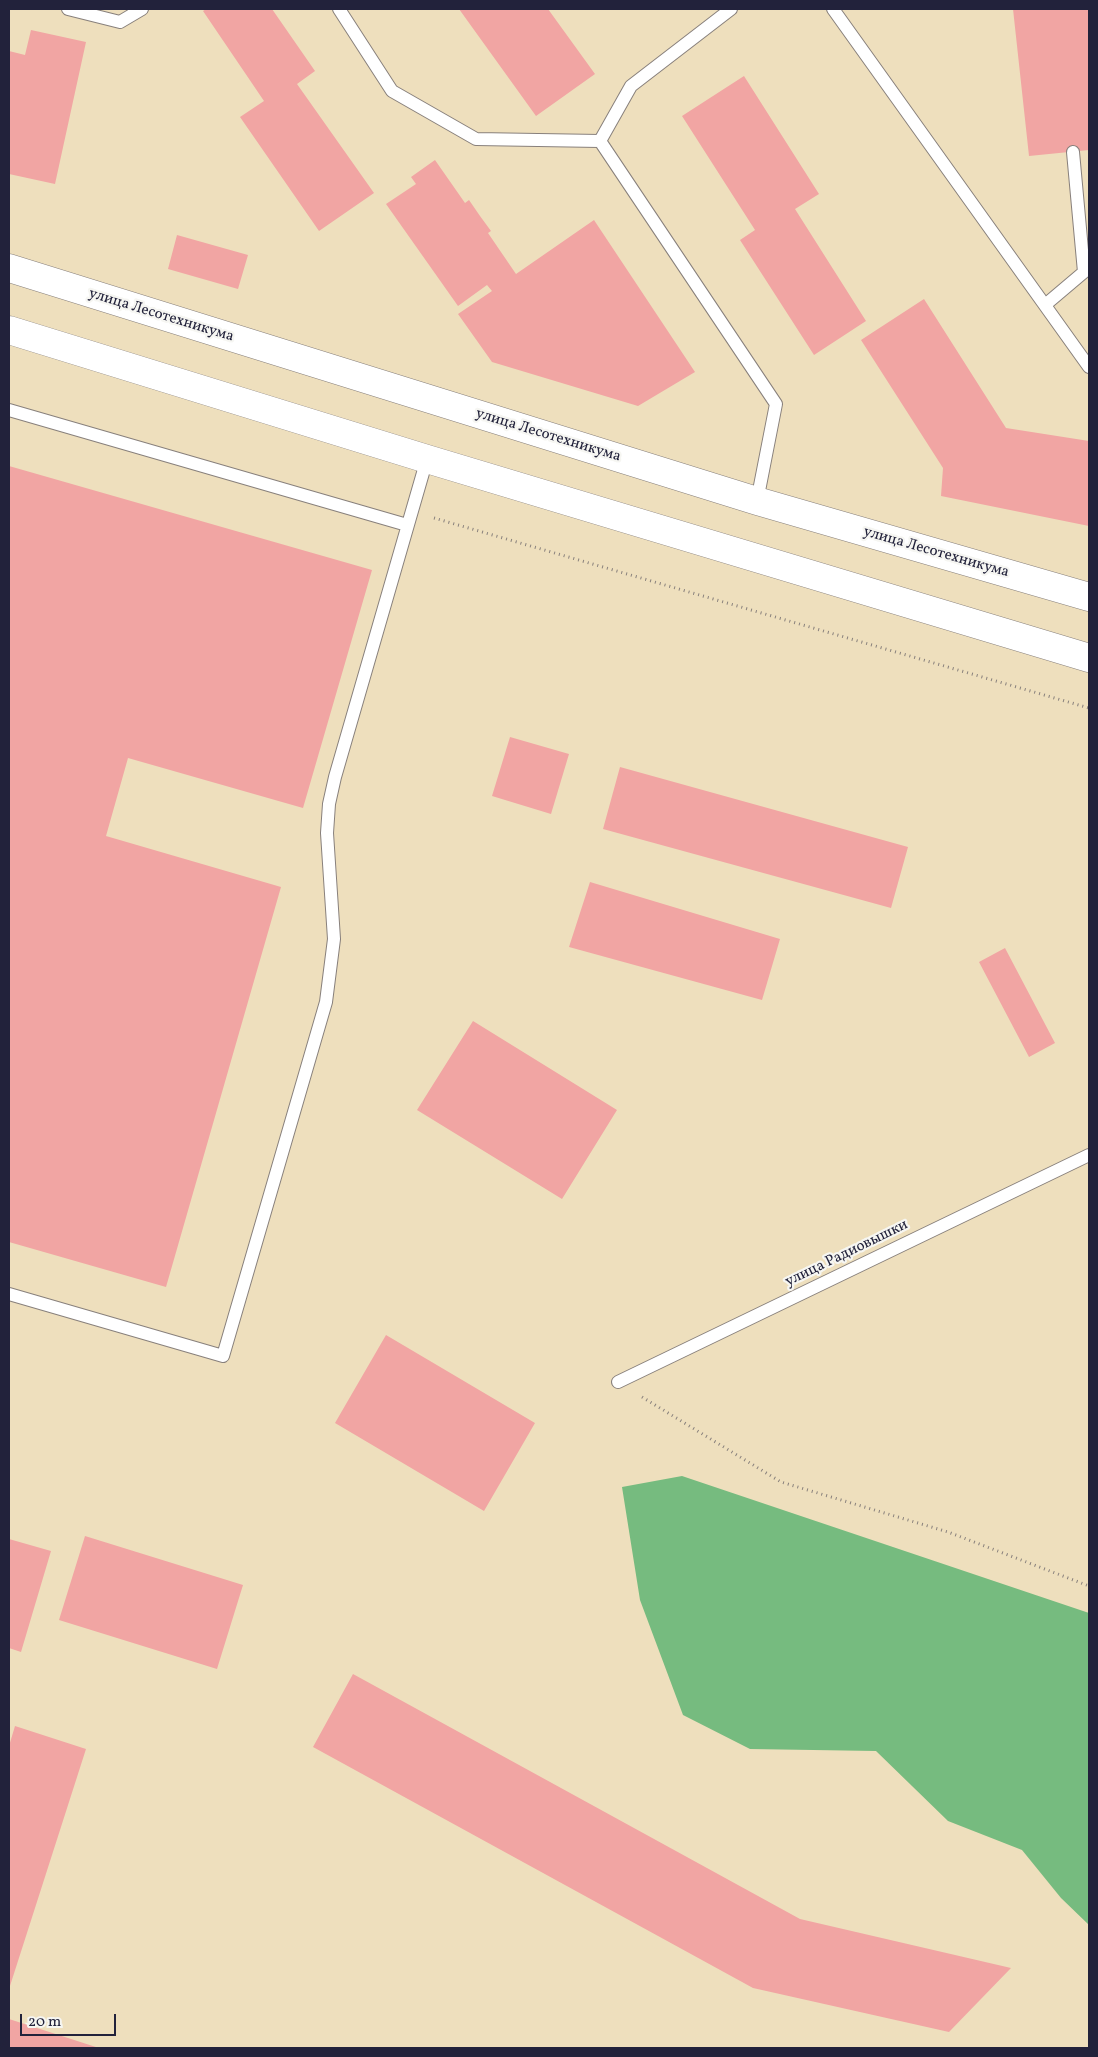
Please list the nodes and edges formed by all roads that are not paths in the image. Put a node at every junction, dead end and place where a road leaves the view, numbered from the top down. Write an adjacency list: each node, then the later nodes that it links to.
1 (68, 9): 2 (lane)
2 (142, 9)
3 (339, 9): 6 (lane)
4 (731, 9): 6 (lane)
5 (833, 9): 9 (lane)
6 (600, 141): 14 (lane)
7 (1073, 152): 9 (lane)
8 (9, 268): 14 (main road, улица Лесотехникума)
9 (1045, 305): 11 (lane)
10 (10, 332): 13 (main road)
11 (1089, 367)
12 (9, 410): 15 (lane)
13 (428, 459): 15 (lane); 17 (main road)
14 (757, 502): 16 (main road, улица Лесотехникума)
15 (407, 525): 19 (lane)
16 (1089, 597)
17 (1089, 658)
18 (1089, 1155): 20 (lane, улица Радиовышки)
19 (9, 1294)
20 (618, 1382)

